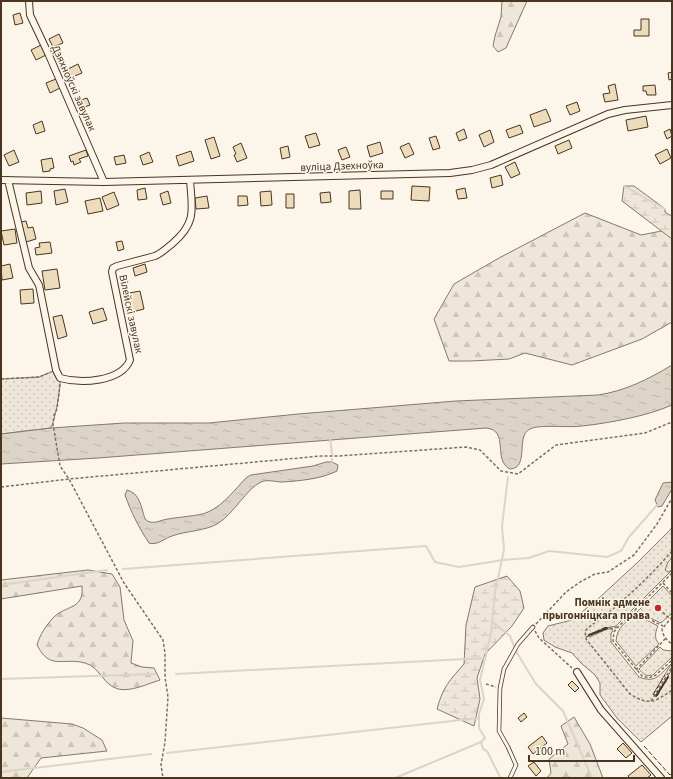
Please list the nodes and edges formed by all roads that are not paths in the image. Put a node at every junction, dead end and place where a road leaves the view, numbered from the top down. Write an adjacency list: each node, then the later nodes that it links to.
1 (29, 1): 6 (street, Дзяхноўскі завулак)
2 (672, 105): 5 (street, вуліца Дзехноўка)
3 (1, 180): 4 (street, вуліца Дзехноўка)
4 (8, 180): 5 (street, Вілейскі завулак); 6 (street, вуліца Дзехноўка)
5 (190, 180): 6 (street, вуліца Дзехноўка)
6 (104, 182)
7 (533, 627): 9 (lane)
8 (577, 672): 10 (street)
9 (510, 778)
10 (661, 778)

